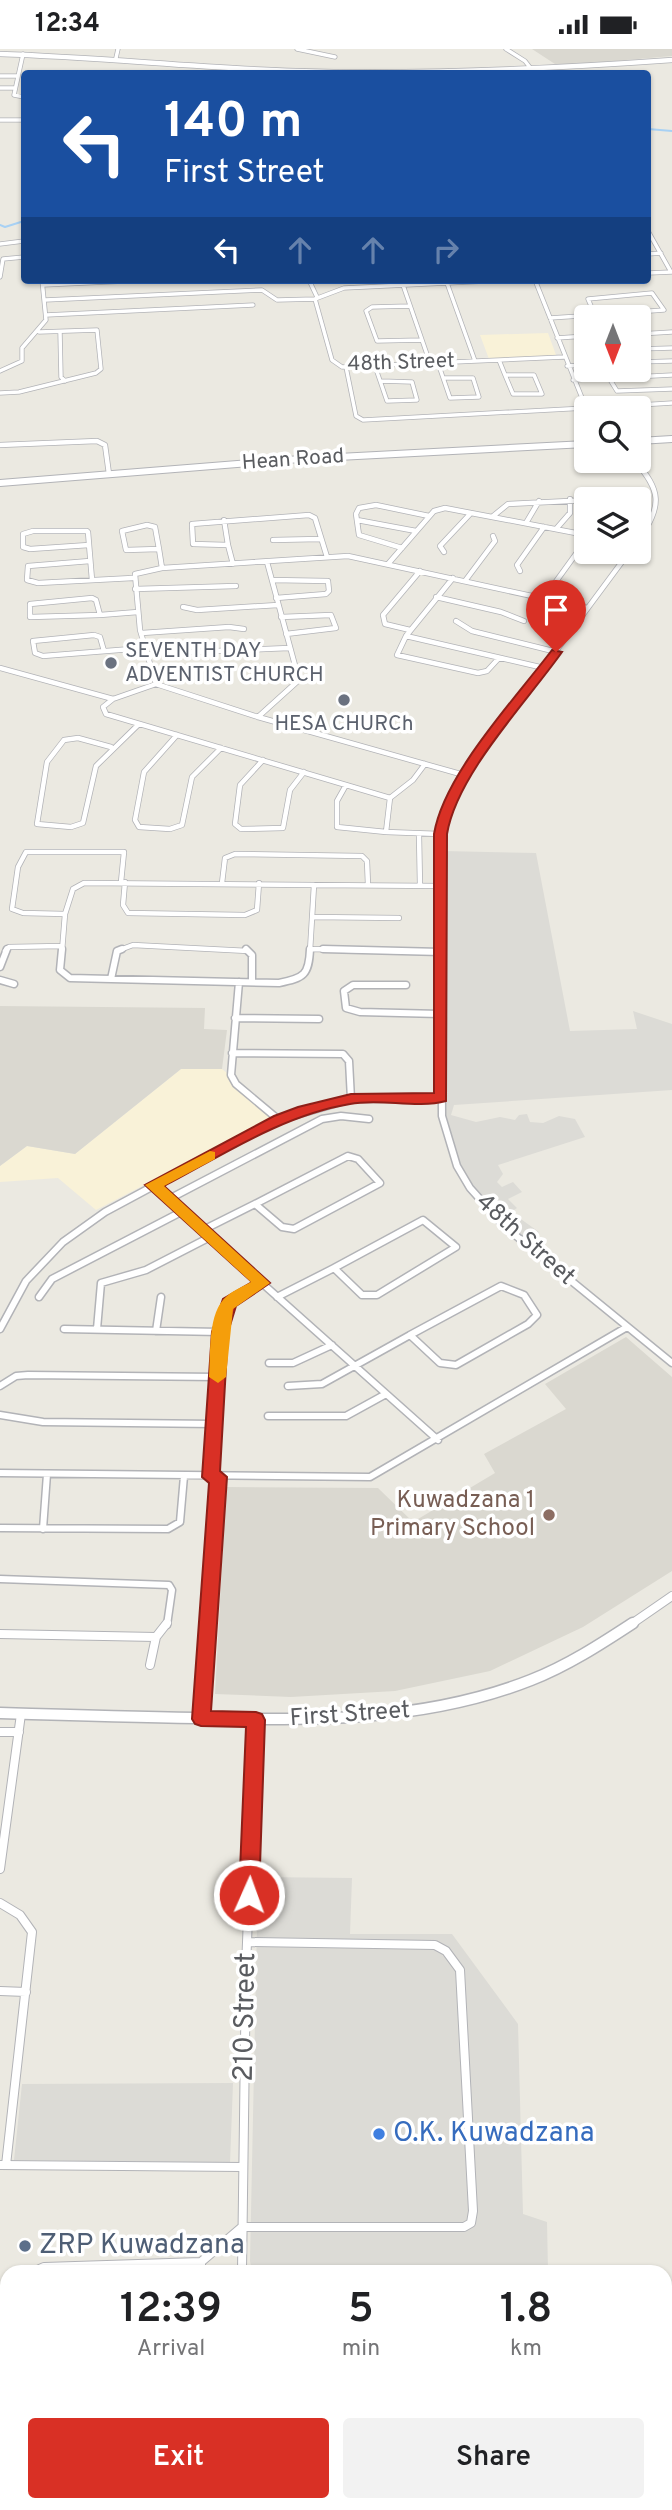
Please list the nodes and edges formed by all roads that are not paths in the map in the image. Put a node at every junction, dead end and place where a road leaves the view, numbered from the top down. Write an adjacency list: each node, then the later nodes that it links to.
1 (118, 49): 8 (street)
2 (297, 49): 7 (street)
3 (506, 49): 14 (street)
4 (0, 54): 5 (street)
5 (23, 54): 6 (street); 17 (street)
6 (88, 57): 8 (street); 11 (street)
7 (335, 57)
8 (117, 58): 10 (street)
9 (672, 60): 15 (street)
10 (186, 64): 12 (street); 13 (street)
11 (85, 70)
12 (185, 70)
13 (239, 70)
14 (530, 70)
15 (544, 70)
16 (0, 76): 17 (street)
17 (18, 76): 19 (street)
18 (0, 88): 19 (street)
19 (15, 88): 20 (street)
20 (21, 97)
21 (0, 120): 22 (street)
22 (21, 121)
23 (651, 236): 26 (street)
24 (21, 241): 25 (street)
25 (0, 244)
26 (661, 253): 27 (street); 29 (street)
27 (651, 254)
28 (21, 257): 31 (street)
29 (671, 272): 30 (street)
30 (651, 273)
31 (0, 277)
32 (42, 284): 38 (street)
33 (311, 284): 37 (street)
34 (447, 284): 56 (street)
35 (537, 284): 44 (street)
36 (403, 285): 37 (street); 40 (street)
37 (316, 298): 38 (street); 64 (street, 48th Street)
38 (44, 300): 41 (street)
39 (253, 306): 41 (street)
40 (410, 306): 51 (street); 51 (street)
41 (46, 315): 45 (street)
42 (595, 315): 42 (street)
43 (574, 316): 44 (street)
44 (550, 318): 50 (street)
45 (39, 332): 46 (street); 65 (street)
46 (60, 332): 71 (street); 71 (street)
47 (672, 332): 48 (street)
48 (651, 333)
49 (574, 337): 50 (street)
50 (557, 338): 54 (street)
51 (422, 340): 59 (street)
52 (672, 348): 53 (street)
53 (651, 349)
54 (564, 357): 55 (street, 48th Street); 62 (street)
55 (499, 360): 56 (street, 48th Street); 66 (street)
56 (475, 361): 60 (street, 48th Street)
57 (672, 361): 58 (street)
58 (651, 362)
59 (430, 363): 60 (street, 48th Street); 61 (street, 48th Street)
60 (438, 363): 69 (street)
61 (375, 366): 64 (street, 48th Street); 72 (street)
62 (567, 366): 63 (street); 70 (street)
63 (574, 366)
64 (346, 367): 79 (street)
65 (0, 371)
66 (505, 375): 66 (street)
67 (672, 375): 68 (street)
68 (651, 376)
69 (444, 378): 69 (street)
70 (573, 380): 76 (street)
71 (65, 381): 75 (street)
72 (381, 381): 72 (street)
73 (611, 382): 74 (street)
74 (672, 389)
75 (0, 393)
76 (581, 396)
77 (672, 403): 78 (street)
78 (651, 404)
79 (574, 409)
80 (672, 439): 81 (street)
81 (651, 440)
82 (0, 445): 85 (street)
83 (574, 445): 85 (street, Hean Road)
84 (646, 473): 95 (street)
85 (109, 474): 86 (street, Hean Road)
86 (0, 483)
87 (570, 499): 88 (street); 89 (street); 98 (street)
88 (574, 499)
89 (538, 501): 92 (street); 96 (street)
90 (471, 513): 91 (street); 92 (street); 108 (street)
91 (429, 516): 94 (street); 99 (street)
92 (492, 517): 96 (street)
93 (224, 520): 102 (street); 105 (street); 105 (street)
94 (357, 520): 99 (street); 106 (street)
95 (651, 521)
96 (526, 523): 97 (street)
97 (544, 527): 98 (street); 118 (street)
98 (556, 529): 100 (street)
99 (416, 531): 106 (street)
100 (574, 534)
101 (493, 536): 123 (street)
102 (320, 539): 103 (street); 110 (street)
103 (273, 540)
104 (89, 545): 104 (street); 111 (street)
105 (228, 545): 113 (street)
106 (402, 548): 114 (street)
107 (159, 549): 107 (street); 116 (street)
108 (444, 552)
109 (574, 555): 128 (street)
110 (327, 557): 112 (street); 114 (street)
111 (90, 561): 121 (street); 121 (street)
112 (267, 562): 113 (street); 122 (street)
113 (233, 564): 116 (street)
114 (388, 564): 117 (street)
115 (620, 564): 131 (street, 48th Street)
116 (162, 568): 119 (street)
117 (419, 571): 120 (street); 139 (street)
118 (520, 571)
119 (133, 578): 121 (street); 125 (street)
120 (453, 578): 123 (street); 126 (street)
121 (92, 580)
122 (272, 580): 127 (street); 127 (street)
123 (465, 581): 128 (street)
124 (236, 586): 125 (street)
125 (135, 589): 132 (street)
126 (436, 597): 136 (street); 139 (street)
127 (276, 598): 129 (street)
128 (544, 598): 131 (street)
129 (278, 605): 130 (street); 134 (street)
130 (183, 607)
131 (587, 608): 145 (street, 48th Street)
132 (138, 612): 133 (street); 138 (street)
133 (100, 615): 133 (street)
134 (281, 617): 140 (street); 140 (street)
135 (456, 621): 145 (street)
136 (524, 621)
137 (244, 629): 138 (street)
138 (142, 633): 141 (street)
139 (408, 633): 146 (street); 146 (street)
140 (286, 634): 142 (street)
141 (144, 648): 143 (street); 149 (street)
142 (289, 648): 144 (street); 151 (street)
143 (104, 651): 143 (street)
144 (192, 652)
145 (556, 652): 148 (street, 48th Street)
146 (499, 658): 148 (street)
147 (0, 668): 150 (street)
148 (544, 668): 159 (street, 48th Street)
149 (156, 684): 150 (street); 151 (street)
150 (113, 699): 152 (street)
151 (258, 717): 157 (street)
152 (139, 724): 153 (street); 154 (street)
153 (177, 735): 155 (street); 155 (street)
154 (111, 747): 154 (street)
155 (221, 748): 156 (street)
156 (263, 760): 158 (street); 158 (street)
157 (425, 764): 159 (street); 161 (street)
158 (304, 772): 160 (street)
159 (464, 775): 163 (street, 48th Street)
160 (346, 785): 161 (street); 162 (street)
161 (390, 798): 162 (street)
162 (386, 832): 164 (street)
163 (440, 834): 164 (street); 171 (street, 48th Street)
164 (419, 835): 170 (street)
165 (123, 882): 166 (street); 167 (street); 172 (street); 172 (street)
166 (222, 883): 167 (street); 169 (street)
167 (259, 883): 168 (street)
168 (314, 885): 169 (street); 173 (street)
169 (368, 885): 170 (street)
170 (421, 886): 171 (street)
171 (440, 886): 177 (street, 48th Street)
172 (65, 914): 175 (street)
173 (312, 917): 174 (street); 176 (street)
174 (399, 918)
175 (61, 946): 178 (street); 179 (street)
176 (310, 949): 177 (street); 182 (street)
177 (441, 952): 185 (street, 48th Street)
178 (0, 967)
179 (111, 979): 181 (street); 182 (street)
180 (0, 980): 183 (street)
181 (239, 982): 182 (street); 186 (street)
182 (252, 982)
183 (15, 984)
184 (406, 985): 185 (street)
185 (440, 1014): 190 (street, 48th Street)
186 (235, 1019): 187 (street); 188 (street)
187 (319, 1019)
188 (232, 1052): 189 (street); 191 (street)
189 (351, 1098): 190 (street); 191 (street)
190 (441, 1098): 206 (street, 48th Street)
191 (279, 1119): 193 (street)
192 (369, 1119): 194 (street)
193 (153, 1185): 194 (street); 205 (street)
194 (169, 1199): 196 (street)
195 (254, 1202): 195 (street); 197 (street)
196 (183, 1211): 197 (street); 201 (street)
197 (205, 1229): 198 (street)
198 (212, 1236): 200 (street); 209 (street)
199 (334, 1268): 199 (street); 203 (street)
200 (262, 1283): 203 (street); 211 (street)
201 (39, 1297)
202 (161, 1297): 210 (street)
203 (277, 1297): 213 (street)
204 (0, 1303): 205 (street)
205 (11, 1305): 207 (street)
206 (627, 1327): 215 (street, 48th Street); 224 (street)
207 (0, 1329)
208 (64, 1329): 209 (street)
209 (97, 1329): 210 (street)
210 (156, 1331): 211 (street)
211 (220, 1332): 217 (street)
212 (410, 1335): 212 (street); 216 (street)
213 (332, 1345): 214 (street); 216 (street)
214 (269, 1363)
215 (672, 1363)
216 (355, 1366): 219 (street); 220 (street)
217 (218, 1377): 218 (street); 223 (street)
218 (0, 1386)
219 (288, 1386)
220 (386, 1394): 222 (street); 224 (street)
221 (0, 1415): 223 (street)
222 (268, 1416)
223 (215, 1424): 228 (street)
224 (438, 1440): 228 (street)
225 (0, 1473): 226 (street)
226 (47, 1474): 227 (street); 230 (street)
227 (184, 1476): 228 (street); 230 (street)
228 (215, 1477): 238 (street)
229 (0, 1528): 230 (street)
230 (43, 1529)
231 (0, 1579): 234 (street)
232 (672, 1596): 239 (street, First Street)
233 (0, 1634): 234 (street)
234 (156, 1637): 235 (street)
235 (150, 1665)
236 (0, 1713): 237 (street, First Street)
237 (22, 1714): 238 (street, First Street); 241 (street)
238 (201, 1719): 239 (street, First Street)
239 (256, 1720): 244 (street, 210 Street)
240 (0, 1732): 241 (street)
241 (19, 1732): 242 (street)
242 (0, 1869)
243 (0, 1903): 246 (street)
244 (247, 1942): 248 (street, 210 Street); 249 (street)
245 (0, 1991): 246 (street)
246 (26, 1992): 247 (street)
247 (3, 2165): 248 (street)
248 (243, 2167): 249 (street, 210 Street)
249 (242, 2227): 250 (street); 251 (street, 210 Street)
250 (203, 2265)
251 (242, 2265)

